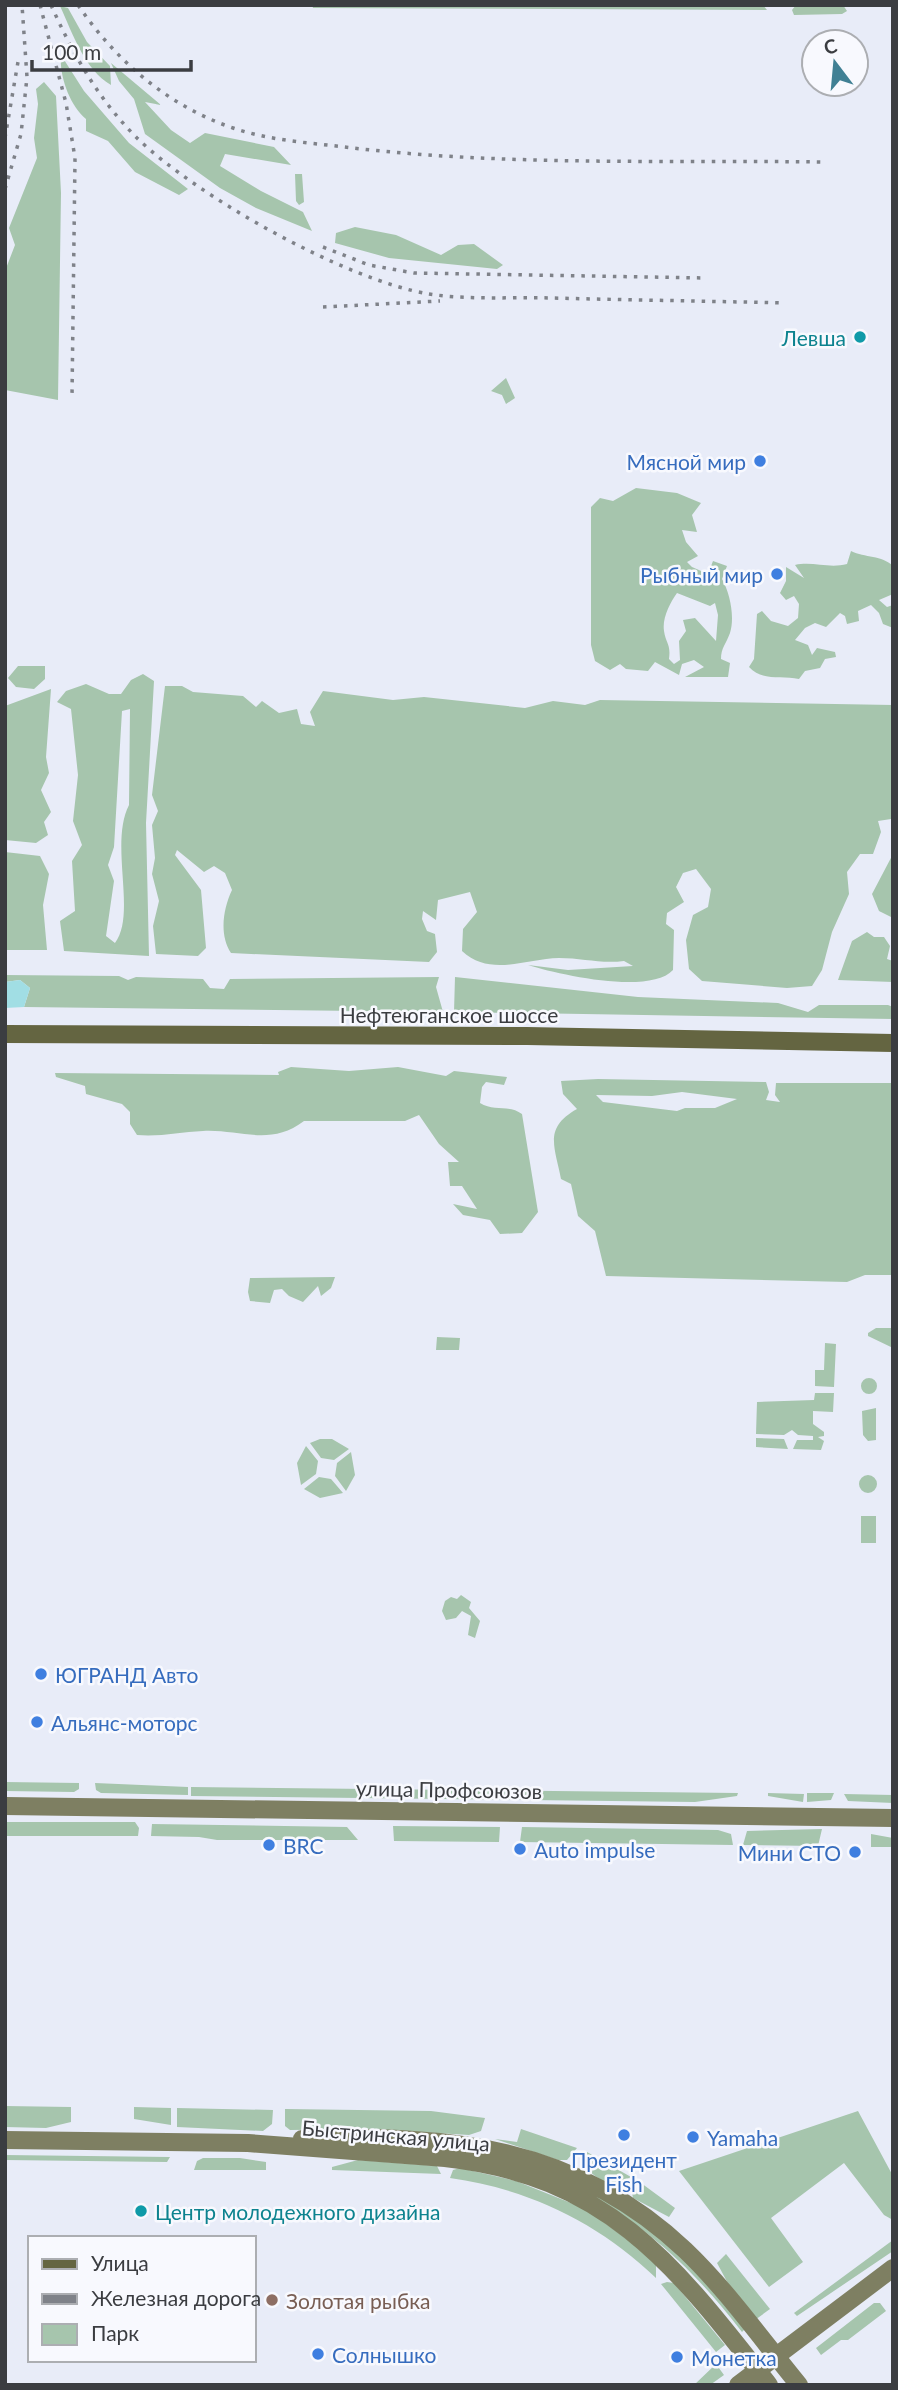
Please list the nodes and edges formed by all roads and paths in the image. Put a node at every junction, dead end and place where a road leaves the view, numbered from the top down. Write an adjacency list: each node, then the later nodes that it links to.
1 (5, 1034): 2 (main road, Нефтеюганское шоссе)
2 (893, 1042)
3 (5, 1806): 4 (main road, улица Профсоюзов)
4 (893, 1818)
5 (5, 2140): 6 (main road, Быстринская улица)
6 (248, 2143): 8 (main road, Быстринская улица); 9 (main road, Быстринская улица)
7 (893, 2268): 8 (main road)
8 (775, 2356): 9 (main road); 12 (main road, Быстринская улица)
9 (757, 2370): 10 (main road); 11 (main road, Быстринская улица)
10 (738, 2385)
11 (769, 2385)
12 (799, 2385)

